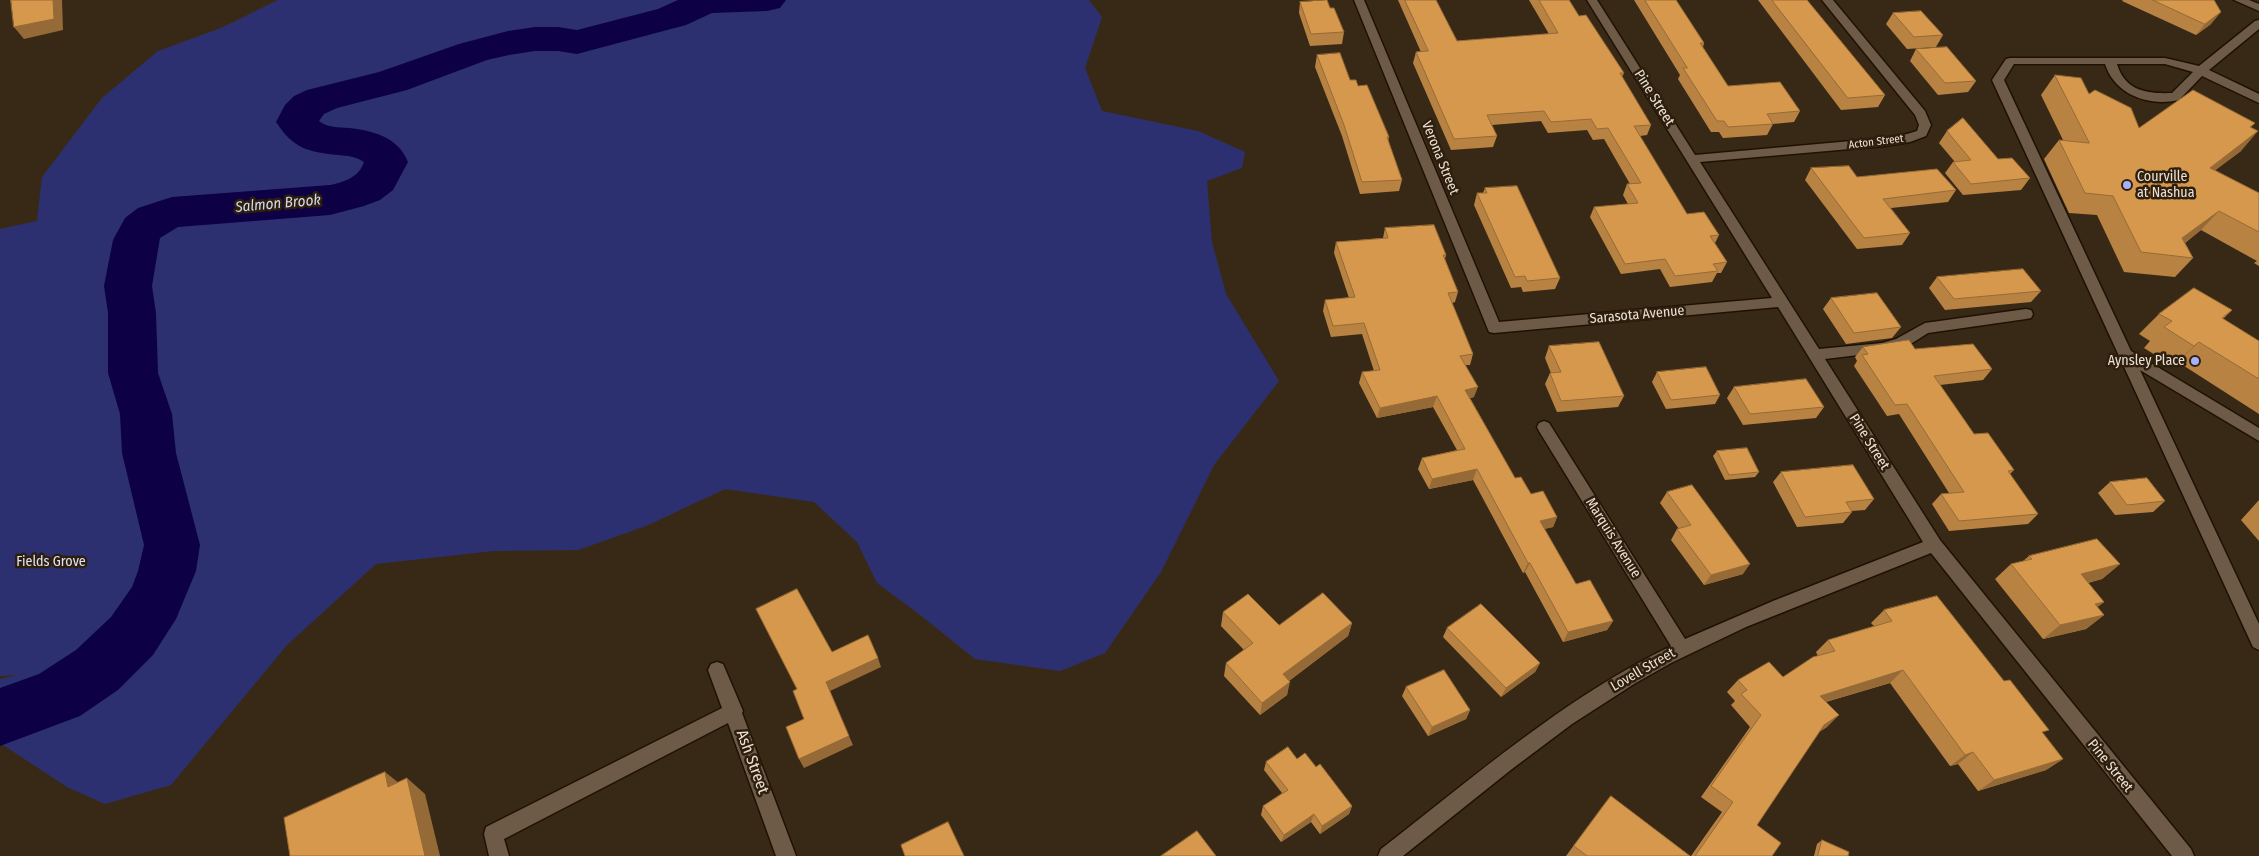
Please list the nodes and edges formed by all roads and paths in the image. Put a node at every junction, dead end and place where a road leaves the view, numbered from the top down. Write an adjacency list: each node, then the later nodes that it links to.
1 (1359, 0): 13 (street, Verona Street)
2 (1592, 0): 10 (street, Pine Street)
3 (1827, 0): 10 (street, Acton Street)
4 (2239, 0): 5 (street)
5 (2259, 8)
6 (2259, 24): 8 (street)
7 (2110, 62): 8 (street); 8 (street); 15 (street)
8 (2201, 71): 9 (street)
9 (2259, 99)
10 (1692, 159): 11 (street, Pine Street)
11 (1781, 302): 13 (street, Sarasota Avenue); 14 (street, Pine Street)
12 (2026, 314): 14 (street)
13 (1494, 328)
14 (1815, 355): 18 (street, Pine Street)
15 (2126, 355): 17 (street); 19 (street)
16 (1544, 427): 20 (street, Marquis Avenue)
17 (2259, 435)
18 (1934, 545): 20 (street, Lovell Street); 26 (street, Pine Street)
19 (2259, 642)
20 (1681, 648): 25 (street, Lovell Street)
21 (717, 670): 22 (street, Ash Street)
22 (734, 711): 23 (street); 24 (street, Ash Street)
23 (499, 856)
24 (786, 856)
25 (1388, 856)
26 (2184, 856)

